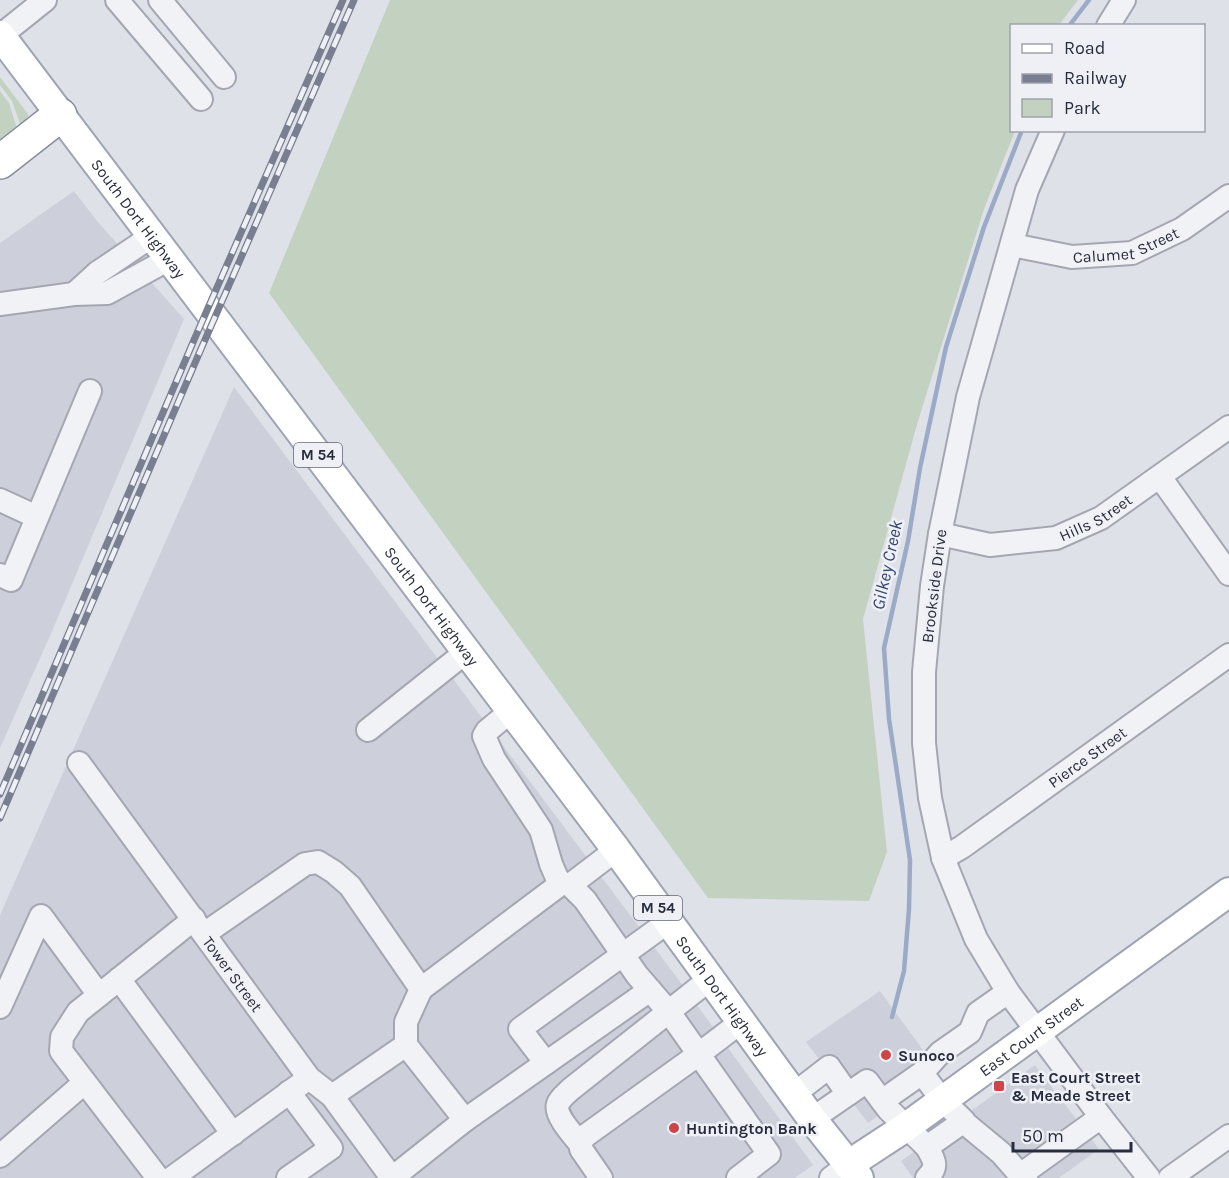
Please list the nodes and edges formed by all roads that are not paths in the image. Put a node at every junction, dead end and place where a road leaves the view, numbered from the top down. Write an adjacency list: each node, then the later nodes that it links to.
1 (45, 0): 6 (street)
2 (117, 0): 8 (street)
3 (160, 0): 7 (street)
4 (1124, 0): 5 (street)
5 (1109, 24)
6 (0, 36): 9 (main road, South Dort Highway / M 54)
7 (224, 77)
8 (201, 99)
9 (60, 116): 11 (highway); 13 (main road, South Dort Highway / M 54)
10 (1052, 132): 14 (street, Brookside Drive)
11 (0, 162)
12 (1229, 196): 14 (street, Calumet Street)
13 (152, 236): 15 (main road, South Dort Highway / M 54); 16 (street)
14 (1012, 245): 23 (street, Brookside Drive)
15 (169, 259): 16 (street); 26 (main road, South Dort Highway / M 54)
16 (74, 294): 17 (street)
17 (0, 304)
18 (90, 391): 22 (street)
19 (1229, 427): 20 (street, Hills Street)
20 (1160, 477): 23 (street, Hills Street); 24 (street)
21 (0, 500): 22 (street)
22 (37, 517): 25 (street)
23 (940, 534): 32 (street, Brookside Drive)
24 (1229, 574)
25 (0, 575)
26 (466, 652): 28 (main road, South Dort Highway / M 54); 29 (street)
27 (1229, 655): 32 (street, Pierce Street)
28 (511, 711): 31 (main road, South Dort Highway / M 54); 33 (street)
29 (368, 730)
30 (79, 763): 36 (street, Tower Street)
31 (616, 850): 33 (street); 35 (main road, South Dort Highway / M 54)
32 (943, 858): 42 (street, Brookside Drive)
33 (566, 884): 37 (street); 40 (street)
34 (1229, 892): 47 (main road, East Court Street)
35 (668, 922): 37 (street); 39 (main road, South Dort Highway / M 54)
36 (199, 927): 38 (street); 40 (street); 52 (street, Tower Street)
37 (623, 955): 41 (street); 50 (street)
38 (119, 979): 43 (street); 65 (street)
39 (710, 979): 45 (street); 46 (main road, South Dort Highway / M 54)
40 (421, 989): 48 (street)
41 (650, 990): 45 (street); 50 (street)
42 (1008, 992): 47 (street, Brookside Drive); 51 (street)
43 (99, 995): 44 (street); 53 (street)
44 (0, 1007)
45 (669, 1012): 49 (street); 67 (street)
46 (741, 1022): 49 (street); 55 (main road, South Dort Highway / M 54)
47 (1037, 1032): 59 (main road, East Court Street); 60 (street, Brookside Drive)
48 (406, 1045): 57 (street); 62 (street)
49 (699, 1054): 67 (street); 76 (street)
50 (546, 1064): 62 (street)
51 (922, 1073): 58 (street); 59 (street)
52 (309, 1078): 54 (street); 57 (street, Tower Street)
53 (84, 1083): 69 (street); 71 (street)
54 (289, 1092): 65 (street); 73 (street)
55 (794, 1094): 56 (street); 61 (main road, South Dort Highway / M 54)
56 (848, 1094): 58 (street); 61 (street)
57 (332, 1095): 74 (street, Tower Street)
58 (882, 1101): 64 (street)
59 (942, 1101): 63 (street); 64 (main road, East Court Street)
60 (1101, 1117): 78 (street); 79 (street, Brookside Drive)
61 (812, 1119): 70 (main road, South Dort Highway / M 54)
62 (465, 1120): 74 (street)
63 (964, 1121): 68 (street); 78 (street)
64 (906, 1127): 68 (street); 70 (main road, East Court Street)
65 (233, 1134): 72 (street)
66 (1229, 1136): 80 (street)
67 (581, 1145): 75 (street)
68 (927, 1147): 77 (street)
69 (0, 1156)
70 (846, 1174)
71 (158, 1178)
72 (172, 1178)
73 (288, 1178)
74 (392, 1178)
75 (601, 1178)
76 (738, 1178)
77 (927, 1178)
78 (1024, 1178)
79 (1149, 1178)
80 (1170, 1178)

